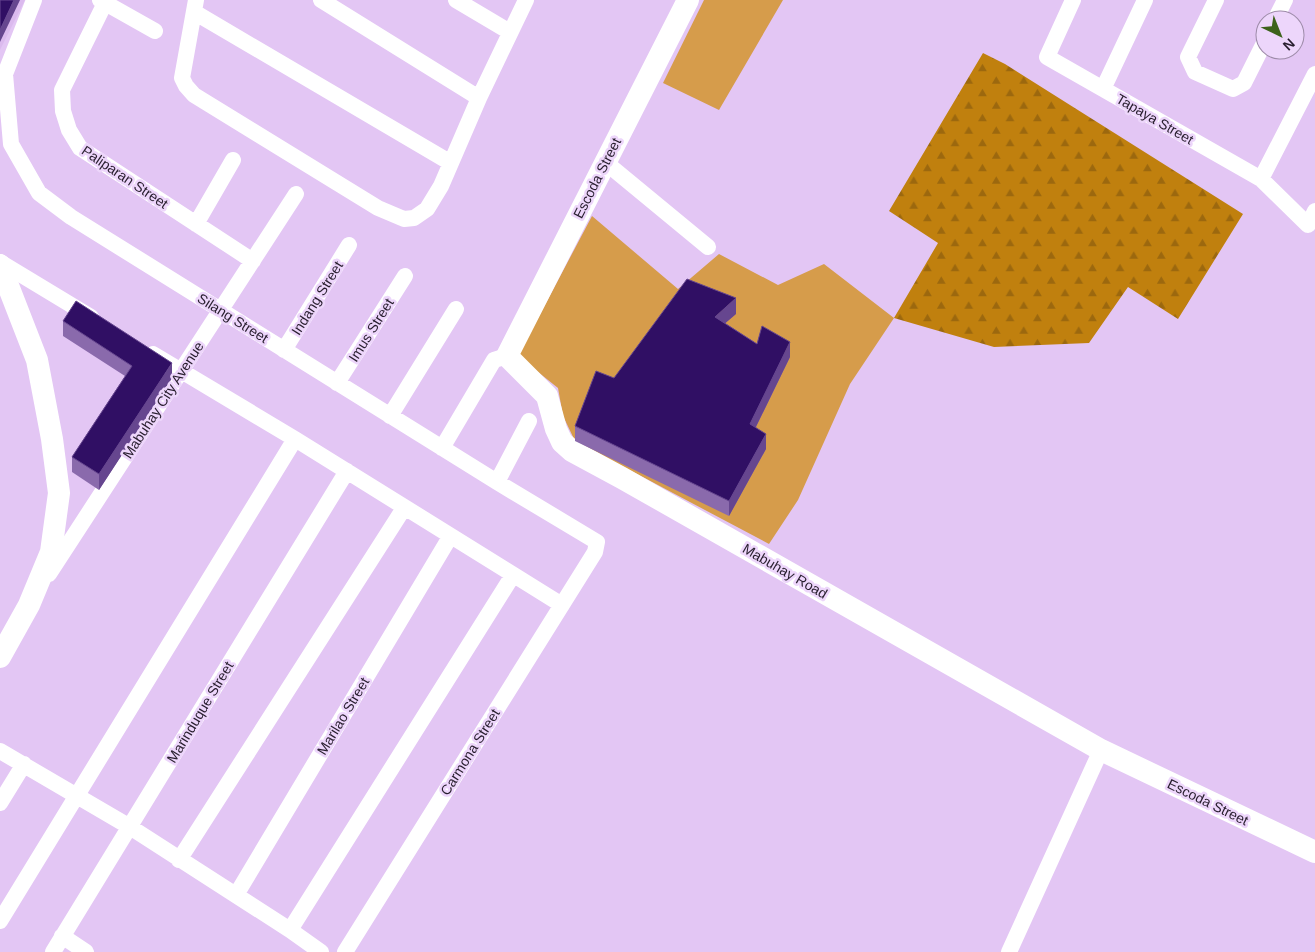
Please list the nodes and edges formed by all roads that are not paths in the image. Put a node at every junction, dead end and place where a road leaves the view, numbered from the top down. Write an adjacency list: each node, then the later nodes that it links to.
1 (34, 0): 29 (street, Silang Street)
2 (321, 0): 16 (street)
3 (456, 0): 12 (street)
4 (526, 0): 12 (street)
5 (688, 0): 18 (street, Escoda Street)
6 (1073, 0): 15 (street, Tapaya Street)
7 (1145, 0): 15 (street)
8 (1216, 0): 13 (street)
9 (103, 2): 11 (street); 23 (street, Paliparan Street)
10 (195, 6): 19 (street); 19 (street)
11 (155, 31)
12 (510, 32): 16 (street)
13 (1255, 60)
14 (1315, 74): 20 (street)
15 (1103, 89): 20 (street, Tapaya Street)
16 (479, 98): 19 (street)
17 (233, 160): 23 (street)
18 (605, 162): 25 (street); 34 (street, Escoda Street)
19 (451, 163)
20 (1261, 179): 22 (street, Tapaya Street)
21 (296, 194): 26 (street, Mabuhay City Avenue)
22 (1311, 218)
23 (196, 224): 26 (street, Paliparan Street)
24 (349, 245): 33 (street, Indang Street)
25 (708, 246)
26 (252, 261): 29 (street, Mabuhay City Avenue)
27 (0, 264): 31 (street); 47 (street, Mabuhay City Avenue)
28 (405, 276): 36 (street, Imus Street)
29 (221, 309): 33 (street, Silang Street); 35 (street, Mabuhay City Avenue)
30 (456, 309): 37 (street)
31 (107, 326)
32 (140, 346): 35 (street)
33 (284, 350): 36 (street, Silang Street)
34 (507, 356): 40 (street); 50 (street, Mabuhay Road)
35 (181, 371): 39 (street); 47 (street, Mabuhay City Avenue)
36 (337, 383): 37 (street, Silang Street)
37 (390, 416): 40 (street, Silang Street)
38 (529, 421): 42 (street)
39 (295, 439): 41 (street); 53 (street)
40 (442, 448): 42 (street, Silang Street)
41 (347, 472): 43 (street); 55 (street, Marinduque Street)
42 (497, 482): 45 (street, Silang Street)
43 (404, 508): 44 (street); 57 (street)
44 (450, 537): 46 (street); 58 (street, Marilao Street)
45 (595, 552): 48 (street, Carmona Street)
46 (513, 575): 48 (street); 60 (street)
47 (29, 605): 49 (street, Mabuhay City Avenue)
48 (562, 605): 65 (street, Carmona Street)
49 (0, 656)
50 (1101, 750): 56 (street, Escoda Street); 66 (street)
51 (0, 751): 52 (street)
52 (24, 764): 53 (street); 54 (street)
53 (77, 796): 55 (street); 59 (street)
54 (0, 802)
55 (130, 828): 57 (street); 61 (street, Marinduque Street)
56 (1315, 852)
57 (180, 860): 58 (street)
58 (236, 895): 60 (street)
59 (0, 921)
60 (290, 930): 64 (street)
61 (62, 936): 62 (street, Marinduque Street); 63 (street)
62 (53, 952)
63 (86, 952)
64 (320, 952)
65 (345, 952)
66 (1009, 952)

